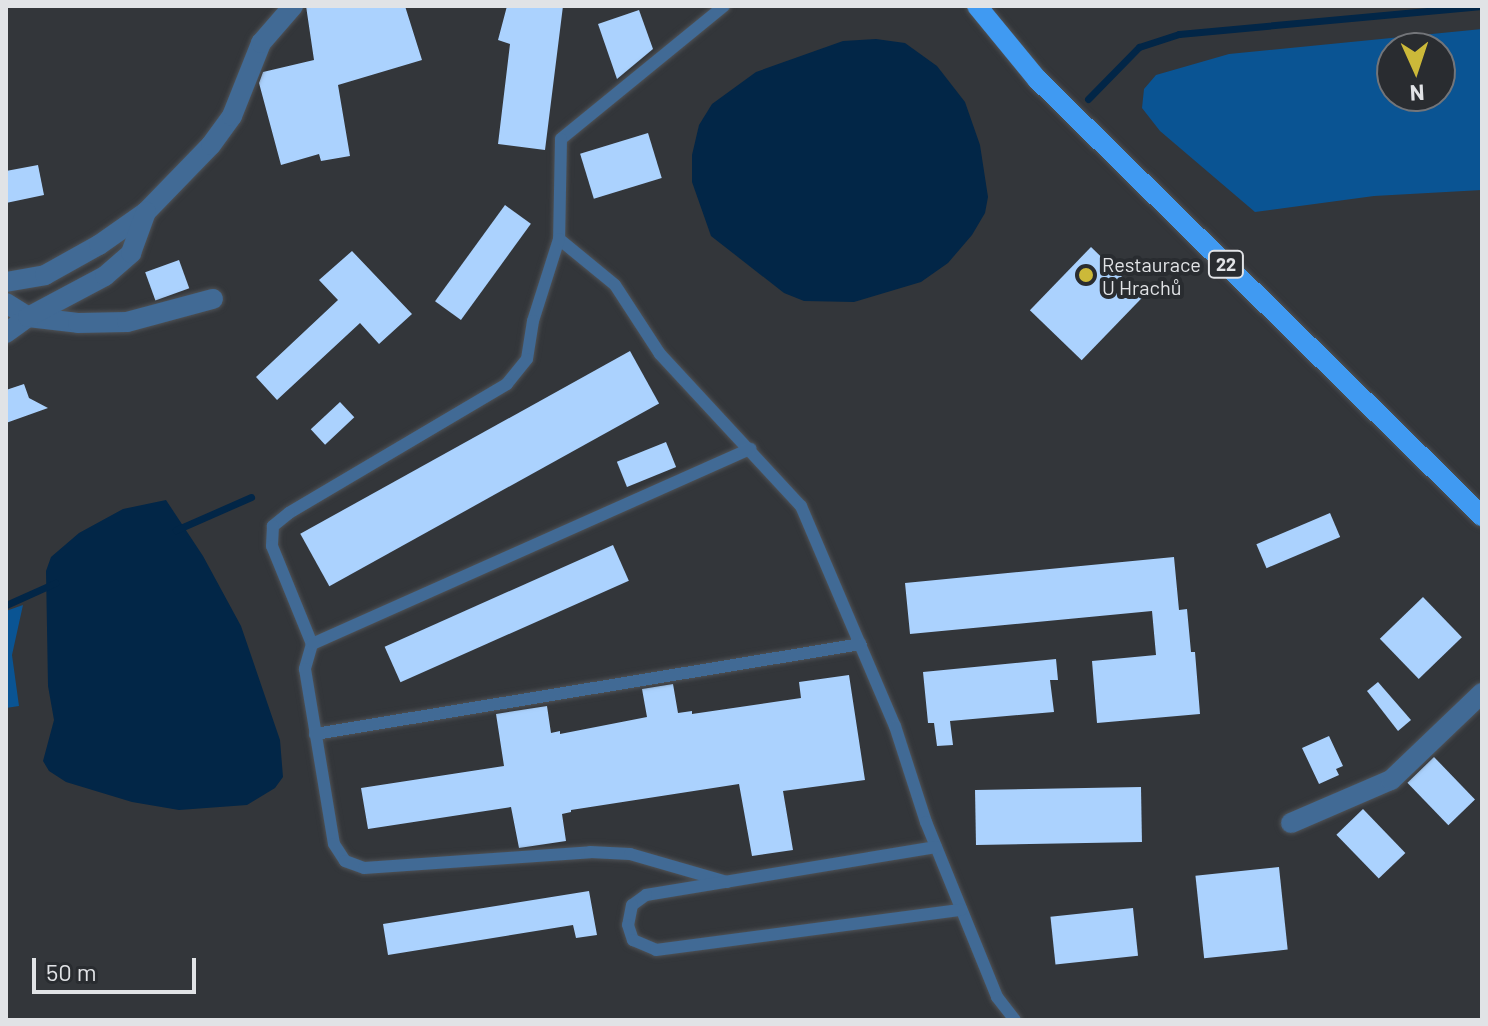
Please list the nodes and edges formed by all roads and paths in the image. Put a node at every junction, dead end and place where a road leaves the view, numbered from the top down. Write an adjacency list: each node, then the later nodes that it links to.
1 (293, 6): 4 (street)
2 (724, 6): 5 (lane)
3 (977, 6): 12 (main road, 22)
4 (146, 212): 6 (street); 9 (street)
5 (559, 239): 11 (lane); 13 (lane)
6 (6, 282)
7 (213, 299): 9 (street)
8 (6, 303): 9 (street)
9 (28, 317): 10 (street)
10 (6, 333)
11 (751, 449): 13 (lane); 14 (lane)
12 (1482, 516)
13 (312, 644): 16 (lane)
14 (861, 644): 16 (lane); 18 (lane)
15 (1482, 693): 17 (street)
16 (315, 734): 19 (lane)
17 (1291, 823)
18 (936, 847): 19 (lane); 20 (lane)
19 (727, 882): 20 (lane)
20 (961, 910): 21 (lane)
21 (1015, 1020)

